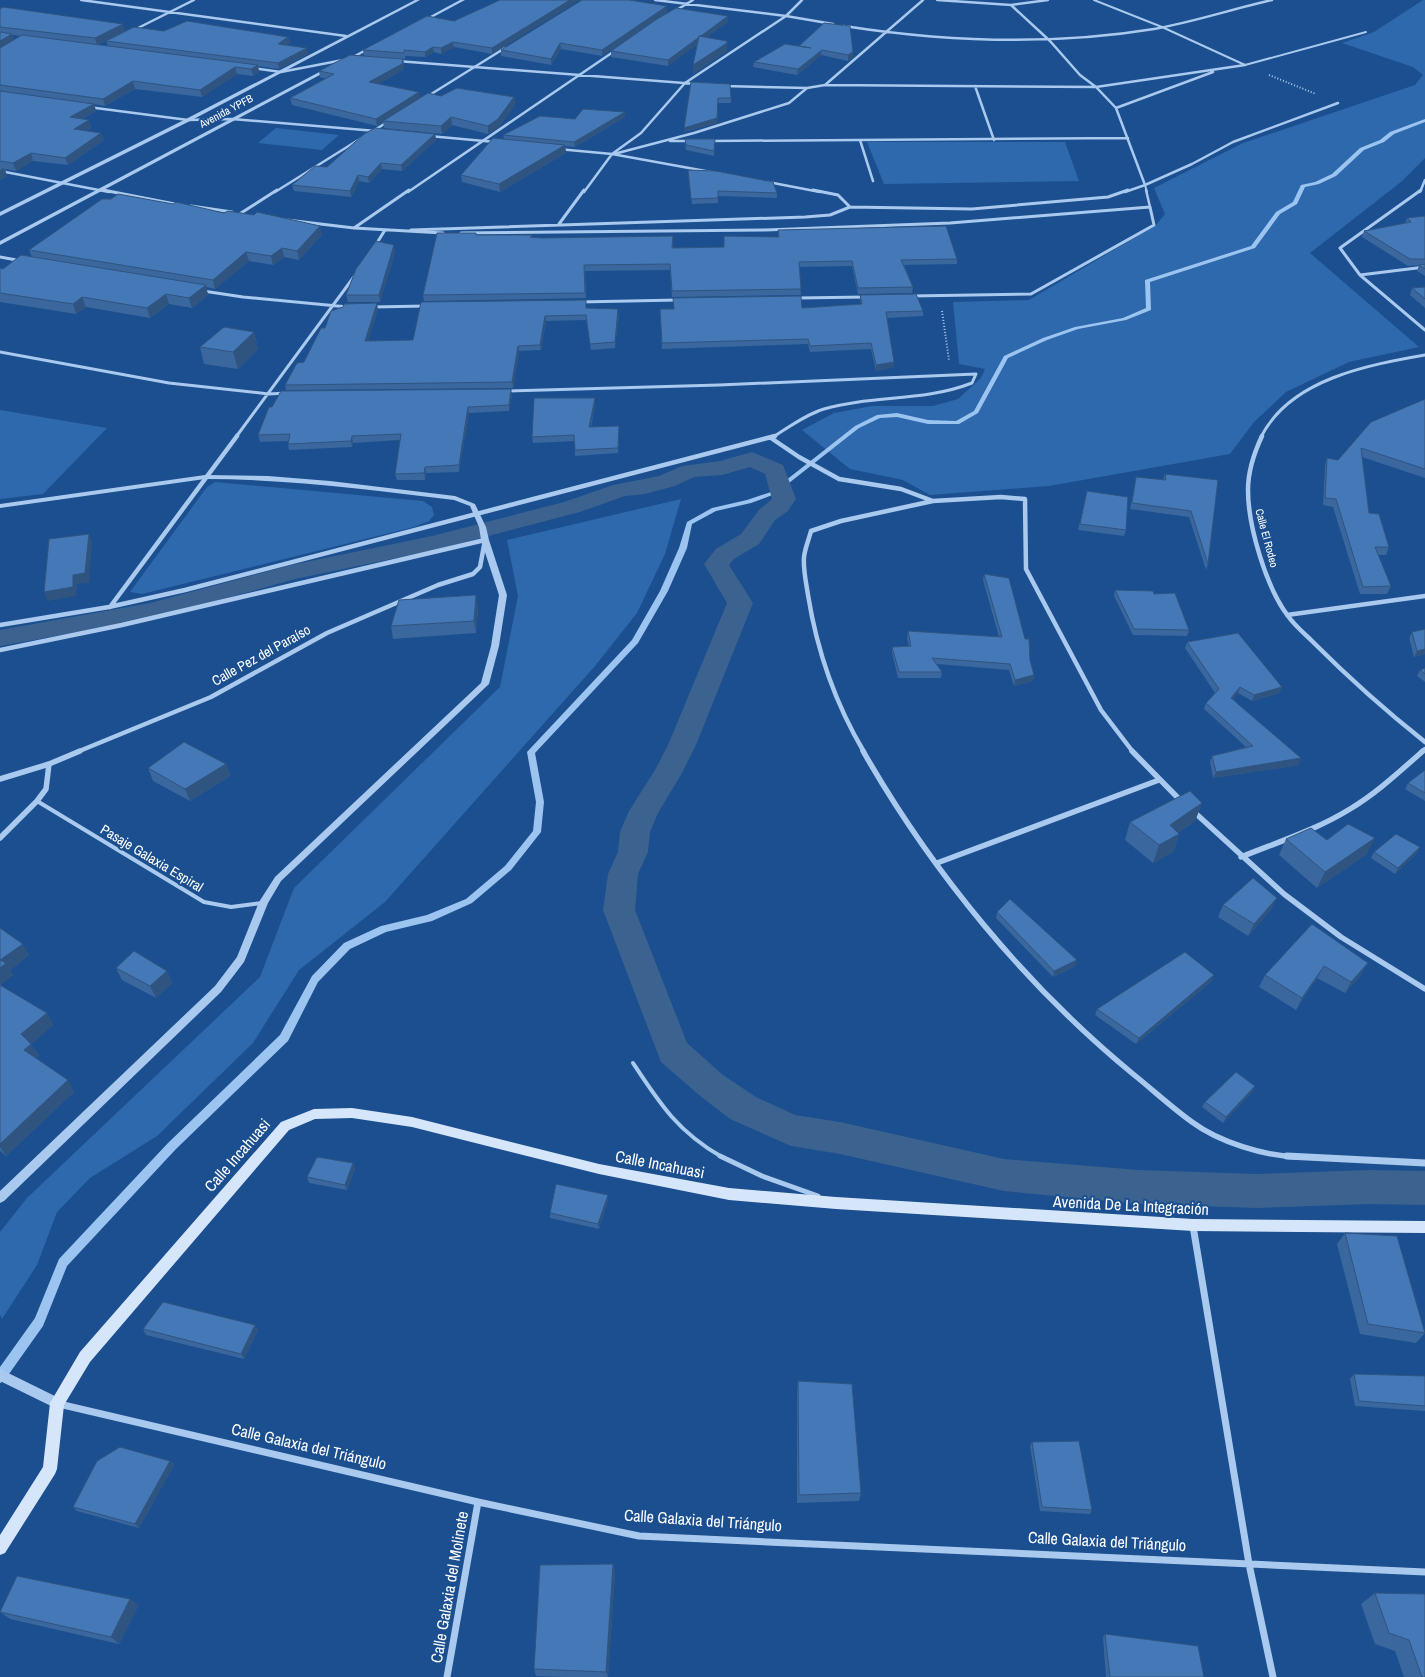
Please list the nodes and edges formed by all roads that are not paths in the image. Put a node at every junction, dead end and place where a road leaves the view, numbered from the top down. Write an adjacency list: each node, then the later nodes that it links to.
1 (81, 0): 15 (street)
2 (194, 0): 15 (street)
3 (417, 0): 23 (street, Avenida YPFB)
4 (464, 0): 18 (street)
5 (656, 0): 13 (street)
6 (693, 0): 13 (street)
7 (802, 0): 17 (street)
8 (923, 0): 22 (street)
9 (937, 0): 14 (street)
10 (1048, 0): 14 (street)
11 (1094, 0): 19 (lane)
12 (1272, 0): 19 (street)
13 (688, 4): 16 (street); 17 (street)
14 (1011, 6): 24 (street)
15 (170, 12): 20 (street); 23 (street)
16 (672, 13)
17 (786, 16): 22 (street); 37 (street)
18 (411, 27)
19 (1162, 27): 24 (street); 31 (lane)
20 (130, 32)
21 (1366, 32): 31 (lane)
22 (887, 34): 24 (street); 40 (street)
23 (346, 36): 35 (street, Avenida YPFB)
24 (1050, 41): 42 (street)
25 (376, 45): 28 (street, Avenida YPFB)
26 (623, 45): 36 (street)
27 (510, 46): 32 (street)
28 (350, 58): 29 (street); 35 (street); 48 (street, Avenida YPFB)
29 (360, 59)
30 (395, 61): 32 (street)
31 (1245, 65): 34 (street)
32 (477, 66): 36 (street); 44 (street)
33 (252, 68): 35 (street)
34 (1223, 68): 42 (street); 47 (street)
35 (282, 72): 49 (street, Avenida YPFB)
36 (582, 74): 37 (street); 57 (street)
37 (685, 83): 38 (street); 61 (street)
38 (702, 84)
39 (718, 86): 43 (street)
40 (825, 86): 41 (street); 43 (street)
41 (975, 86): 42 (street); 56 (street)
42 (1096, 87): 47 (street)
43 (807, 88): 58 (street)
44 (421, 100)
45 (1338, 103): 68 (street)
46 (79, 106): 49 (street)
47 (1116, 108): 54 (street)
48 (232, 119): 49 (street); 51 (street); 69 (street, Avenida YPFB)
49 (188, 120): 67 (street, Avenida YPFB)
50 (389, 120): 51 (street)
51 (374, 130): 52 (street); 72 (street)
52 (383, 131)
53 (428, 136): 57 (street)
54 (1128, 138): 56 (street); 68 (street)
55 (860, 140): 56 (street); 58 (street); 65 (street)
56 (994, 140)
57 (483, 141): 59 (street); 77 (street)
58 (662, 141): 61 (street)
59 (503, 143)
60 (553, 148): 61 (street)
61 (612, 154): 63 (street); 76 (street)
62 (0, 171): 67 (street)
63 (716, 173)
64 (764, 181): 70 (street)
65 (873, 182)
66 (1424, 182): 85 (street)
67 (64, 183): 69 (street); 73 (street, Avenida YPFB)
68 (1145, 185): 70 (street); 71 (lane)
69 (100, 191): 72 (street); 79 (street, Avenida YPFB)
70 (850, 207): 76 (street)
71 (1150, 207): 78 (street); 87 (street)
72 (241, 213): 74 (street)
73 (0, 214)
74 (250, 214)
75 (285, 219): 77 (street)
76 (559, 224): 78 (street)
77 (354, 228): 78 (street)
78 (386, 230): 80 (street)
79 (0, 243)
80 (370, 253)
81 (0, 257): 82 (street)
82 (24, 261)
83 (1425, 267): 85 (street)
84 (359, 268): 92 (street)
85 (1360, 275): 96 (street)
86 (196, 289): 92 (street)
87 (910, 296)
88 (870, 297): 89 (street)
89 (791, 298)
90 (682, 300): 91 (street)
91 (573, 302)
92 (333, 306): 93 (street); 101 (street)
93 (351, 306)
94 (368, 306): 95 (street)
95 (434, 306)
96 (1425, 330)
97 (0, 352): 101 (street)
98 (1425, 355): 110 (street, Calle El Rodeo)
99 (501, 391): 102 (street)
100 (288, 393): 101 (street)
101 (269, 394): 103 (street)
102 (771, 438): 104 (street); 106 (street)
103 (205, 477): 105 (street); 106 (street); 109 (street)
104 (933, 501): 117 (street); 123 (street)
105 (0, 506)
106 (479, 519): 107 (street); 109 (street)
107 (485, 536): 112 (street); 115 (street, Calle Pez del Paraíso); 124 (street)
108 (1425, 596): 110 (street)
109 (109, 607): 111 (street)
110 (1287, 615): 113 (street, Calle El Rodeo)
111 (0, 625)
112 (0, 650)
113 (1425, 742)
114 (1425, 748): 122 (street)
115 (49, 764): 116 (street, Calle Pez del Paraíso); 118 (street)
116 (0, 779)
117 (1159, 780): 119 (street); 123 (street)
118 (37, 801): 121 (street); 124 (lane, Pasaje Galaxia Espiral)
119 (1185, 804)
120 (1191, 810): 122 (street)
121 (0, 838)
122 (1241, 856): 125 (street)
123 (937, 863): 127 (street)
124 (264, 902): 128 (street)
125 (1425, 989)
126 (633, 1063): 129 (lane)
127 (1425, 1163)
128 (0, 1198)
129 (836, 1203): 130 (main road, Avenida De La Integración); 133 (main road, Calle Incahuasi)
130 (1193, 1226): 131 (main road, Avenida De La Integración); 136 (street)
131 (1425, 1227)
132 (0, 1375): 133 (street, Calle Galaxia del Triángulo)
133 (56, 1403): 134 (street, Calle Galaxia del Triángulo); 135 (main road, Calle Incahuasi)
134 (478, 1502): 136 (street, Calle Galaxia del Triángulo); 138 (street, Calle Galaxia del Molinete)
135 (0, 1548)
136 (1249, 1564): 137 (street, Calle Galaxia del Triángulo); 139 (street)
137 (1425, 1572)
138 (447, 1677)
139 (1273, 1677)

